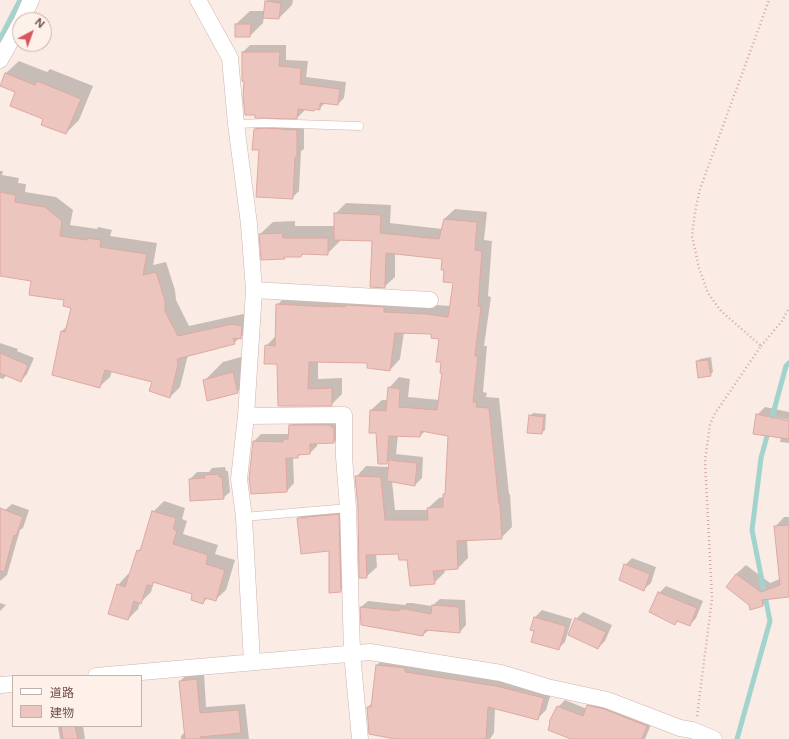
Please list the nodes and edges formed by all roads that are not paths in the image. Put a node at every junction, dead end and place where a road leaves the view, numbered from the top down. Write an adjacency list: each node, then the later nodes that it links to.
1 (31, 0): 3 (street)
2 (198, 0): 6 (street)
3 (26, 12)
4 (12, 38): 5 (street)
5 (0, 60)
6 (236, 124): 7 (lane); 8 (street)
7 (359, 126)
8 (254, 290): 9 (street); 10 (street)
9 (430, 300)
10 (246, 416): 11 (street); 12 (street)
11 (348, 508): 12 (lane); 13 (street)
12 (244, 517): 14 (street)
13 (352, 653): 14 (street); 18 (street); 19 (street)
14 (252, 662): 15 (street)
15 (107, 675)
16 (12, 684): 17 (street)
17 (0, 685)
18 (360, 739)
19 (714, 739)

